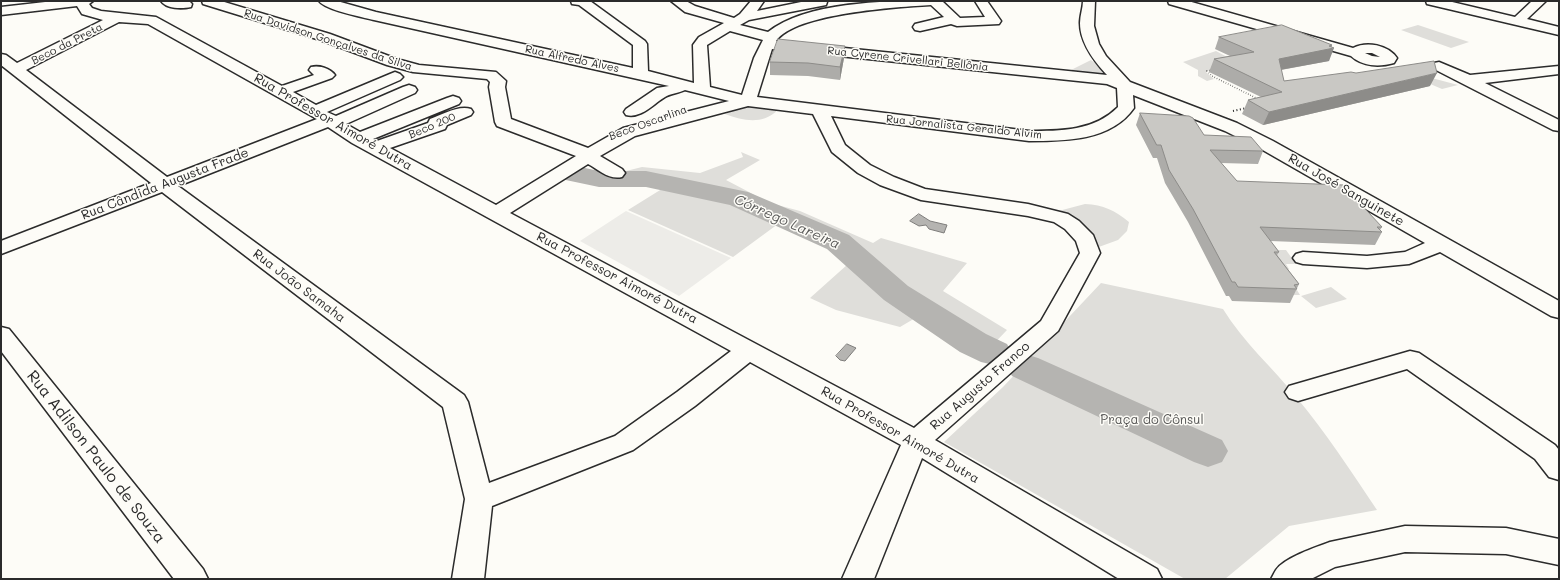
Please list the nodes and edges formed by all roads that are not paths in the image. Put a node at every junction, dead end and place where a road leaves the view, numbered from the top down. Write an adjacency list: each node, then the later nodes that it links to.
1 (84, 1): 18 (street); 20 (street, Rua Professor Aimoré Dutra)
2 (167, 1): 17 (street)
3 (208, 1): 49 (street, Rua Davidson Gonçalves da Silva)
4 (325, 1): 33 (street, Rua Alfredo Alves)
5 (581, 1): 33 (street)
6 (677, 1): 23 (street, Rua Cyrene Crivellari Bellônia)
7 (758, 1): 23 (street)
8 (825, 1): 23 (street)
9 (933, 1): 16 (street); 21 (street)
10 (981, 1): 21 (street)
11 (1089, 1): 28 (street)
12 (1174, 1): 19 (street)
13 (1211, 1): 19 (street)
14 (1432, 1): 22 (street)
15 (1540, 1): 22 (street)
16 (890, 2): 26 (street)
17 (186, 4)
18 (1, 11)
19 (1218, 14): 27 (street)
20 (117, 18): 29 (street, Beco da Preta); 40 (street, Rua Professor Aimoré Dutra)
21 (953, 19): 24 (street)
22 (1518, 21): 25 (street)
23 (736, 22): 26 (street, Rua Cyrene Crivellari Bellônia); 41 (street)
24 (920, 27)
25 (1559, 31)
26 (769, 41): 34 (street, Rua Cyrene Crivellari Bellônia); 43 (street)
27 (1356, 53)
28 (1083, 57): 34 (street, Rua Cyrene Crivellari Bellônia); 38 (street)
29 (9, 64): 51 (street, Rua João Samaha)
30 (1439, 66): 36 (street)
31 (316, 70): 40 (street)
32 (1556, 72): 36 (street)
33 (640, 74): 37 (street, Rua Alfredo Alves)
34 (1049, 74): 38 (street, Rua Cyrene Crivellari Bellônia)
35 (395, 77): 48 (street)
36 (1469, 80): 47 (street)
37 (683, 85): 41 (street, Rua Alfredo Alves); 46 (street)
38 (1125, 87): 44 (street, Rua Jornalista Geraldo Alvim); 53 (street, Rua José Sanguinete)
39 (409, 90): 48 (street)
40 (280, 92): 48 (street, Rua Professor Aimoré Dutra)
41 (708, 92): 43 (street, Rua Alfredo Alves); 49 (street, Beco Oscarlina)
42 (446, 96): 48 (street)
43 (748, 101): 44 (street, Rua Alfredo Alves); 49 (street)
44 (820, 111): 60 (street, Rua Augusto Franco)
45 (465, 112): 48 (street, Beco 200)
46 (632, 112)
47 (1559, 126)
48 (344, 129): 51 (street, Rua Cândida Augusta Frade); 52 (street, Rua Professor Aimoré Dutra)
49 (584, 153): 50 (street, Rua Davidson Gonçalves da Silva); 52 (street)
50 (616, 173)
51 (164, 184): 54 (street, Rua Cândida Augusta Frade); 62 (street, Rua João Samaha)
52 (496, 213): 58 (street, Rua Professor Aimoré Dutra)
53 (1441, 244): 55 (street); 56 (street, Rua José Sanguinete)
54 (1, 248)
55 (1303, 258)
56 (1559, 311)
57 (1, 336): 64 (street, Rua Adilson Paulo de Souza)
58 (749, 350): 60 (street, Rua Professor Aimoré Dutra); 62 (street)
59 (1298, 392): 61 (street)
60 (916, 441): 66 (street, Rua Augusto Franco); 67 (street, Rua Professor Aimoré Dutra)
61 (1559, 469)
62 (479, 499): 65 (street, Rua João Samaha)
63 (1559, 552): 68 (street)
64 (192, 579)
65 (468, 579)
66 (858, 579)
67 (1146, 579)
68 (1287, 579)

